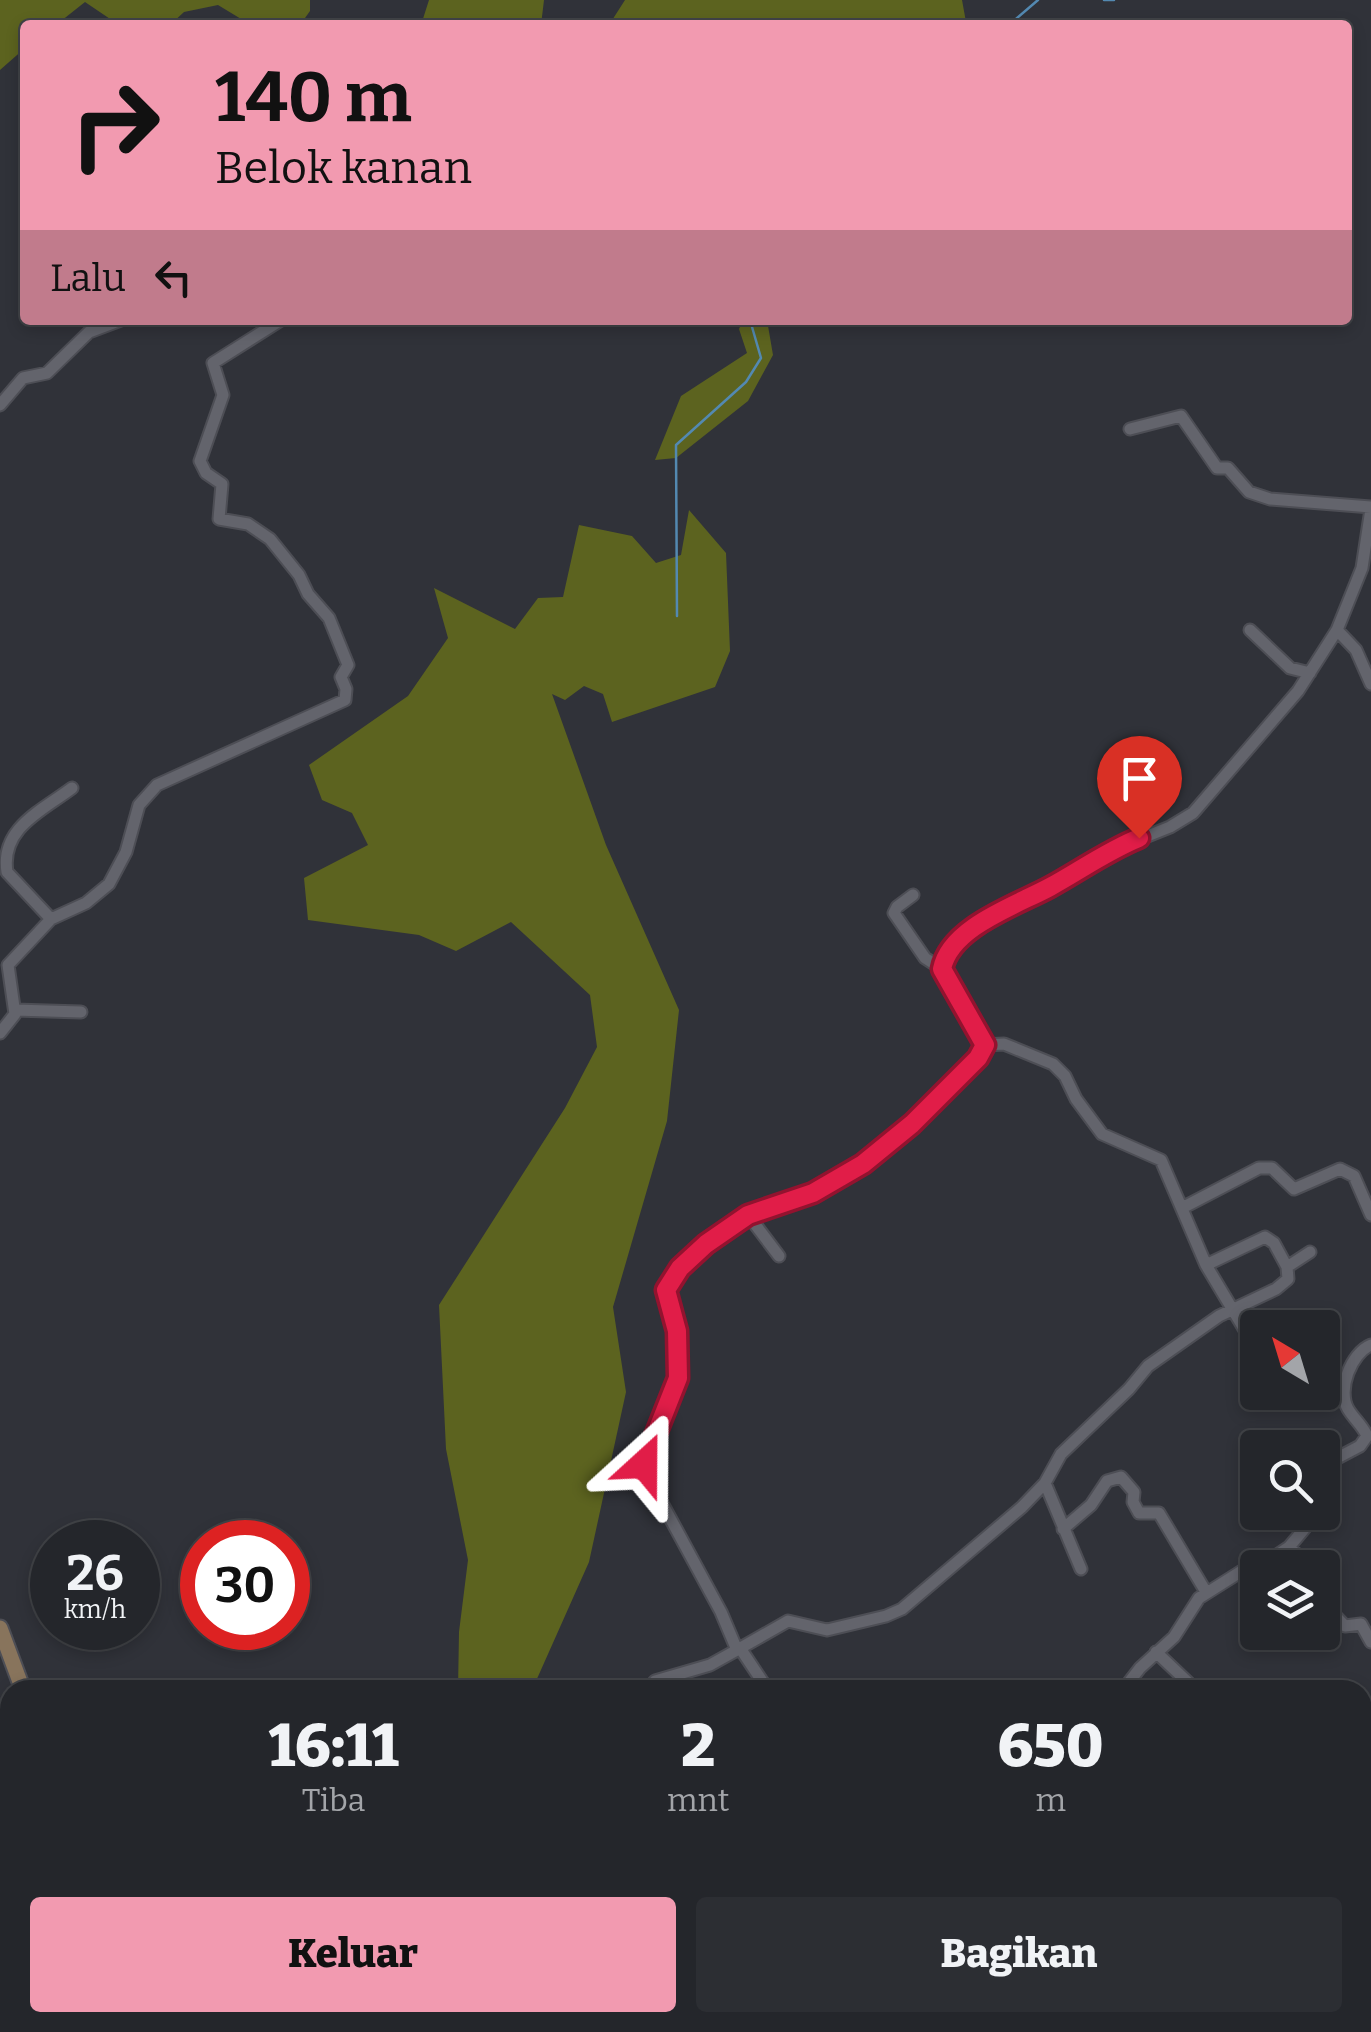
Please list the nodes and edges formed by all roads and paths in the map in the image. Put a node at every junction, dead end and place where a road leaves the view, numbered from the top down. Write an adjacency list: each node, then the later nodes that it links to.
1 (108, 325): 3 (street)
2 (274, 325): 12 (street)
3 (0, 406)
4 (1130, 429): 5 (street)
5 (1371, 508): 7 (street)
6 (1250, 630): 8 (street)
7 (1337, 630): 8 (street); 9 (street)
8 (1310, 674): 14 (street)
9 (1371, 684)
10 (72, 788): 12 (street)
11 (912, 895): 14 (street)
12 (51, 919): 13 (street)
13 (4, 967): 15 (street)
14 (942, 969): 18 (street)
15 (15, 1010): 16 (street); 17 (street)
16 (81, 1012)
17 (0, 1033)
18 (985, 1045): 19 (street); 21 (street)
19 (1182, 1208): 20 (street); 24 (street)
20 (1371, 1214)
21 (748, 1215): 23 (street); 41 (street)
22 (1310, 1252): 25 (street)
23 (778, 1256)
24 (1206, 1265): 25 (street); 26 (street)
25 (1287, 1267): 26 (street)
26 (1231, 1311): 27 (street); 31 (street)
27 (1240, 1325)
28 (1371, 1345): 29 (street)
29 (1369, 1433): 30 (street)
30 (1340, 1457)
31 (1045, 1483): 32 (street); 41 (street)
32 (1063, 1528): 36 (street); 37 (street)
33 (1303, 1530): 34 (street)
34 (1288, 1546): 35 (street); 37 (street)
35 (1292, 1550)
36 (1080, 1569)
37 (1206, 1592): 42 (street)
38 (1340, 1621): 40 (street)
39 (0, 1628): 43 (main road)
40 (1371, 1642)
41 (738, 1649): 44 (street); 45 (street)
42 (1156, 1652): 46 (street); 47 (street)
43 (19, 1680)
44 (658, 1680)
45 (761, 1680)
46 (1131, 1680)
47 (1185, 1680)

